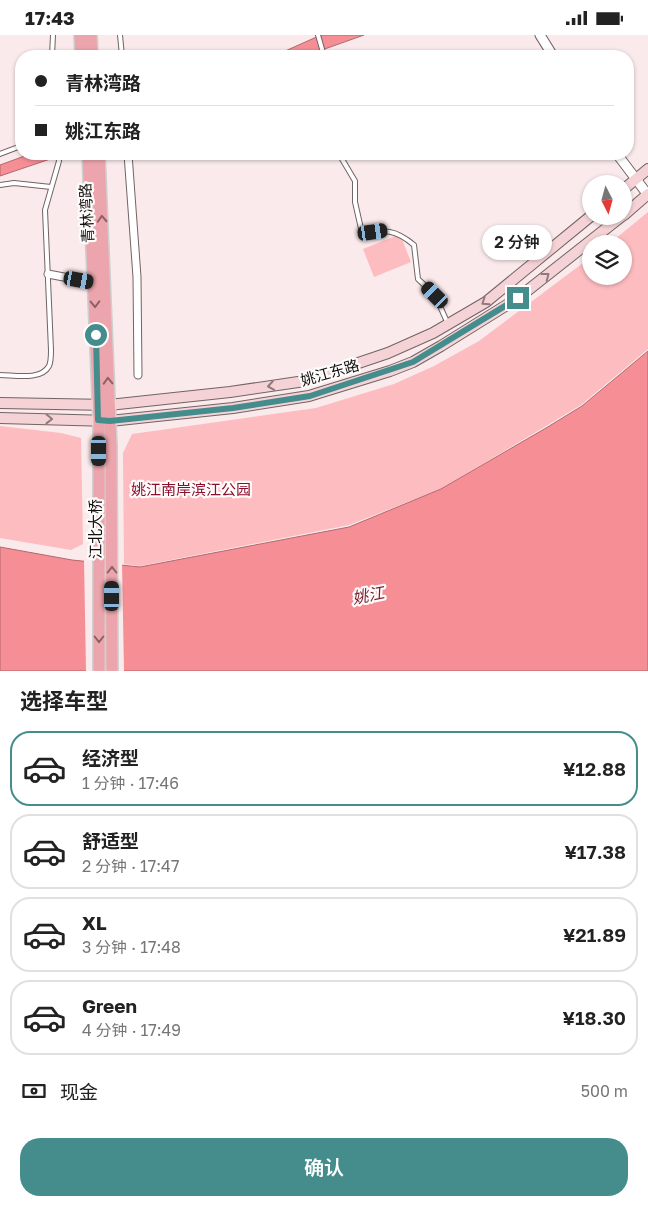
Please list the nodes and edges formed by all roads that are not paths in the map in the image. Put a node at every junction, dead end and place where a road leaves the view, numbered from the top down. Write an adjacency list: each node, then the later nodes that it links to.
1 (53, 35): 7 (lane)
2 (80, 35): 8 (main road)
3 (90, 35): 9 (main road)
4 (120, 35): 10 (lane)
5 (318, 35): 11 (lane)
6 (540, 35): 12 (street)
7 (52, 50)
8 (81, 50)
9 (91, 50)
10 (121, 50)
11 (322, 50)
12 (550, 50)
13 (15, 148): 14 (lane)
14 (0, 154)
15 (59, 160): 25 (lane)
16 (88, 160): 31 (main road, 青林湾路)
17 (99, 160): 36 (main road, 青林湾路, one-way to 17)
18 (128, 160): 34 (street)
19 (343, 160): 32 (lane)
20 (622, 160): 22 (street)
21 (648, 169): 22 (main road)
22 (636, 179): 23 (main road); 26 (street)
23 (632, 182)
24 (0, 185): 25 (lane)
25 (51, 187): 30 (lane)
26 (648, 195): 27 (main road, 姚江东路)
27 (632, 208)
28 (582, 224): 32 (main road, 姚江东路, one-way to 32)
29 (610, 225): 38 (main road, 姚江东路, one-way to 29)
30 (48, 275): 31 (street); 33 (lane)
31 (95, 283): 36 (main road, 青林湾路, one-way to 36)
32 (448, 324): 36 (main road, 姚江东路, one-way to 36)
33 (0, 375)
34 (138, 375)
35 (0, 403): 36 (main road, 姚江东路)
36 (104, 405): 38 (main road, 青林湾路)
37 (0, 418): 38 (main road, 姚江东路, one-way to 38)
38 (104, 420): 39 (main road, 青林湾路); 40 (main road, 青林湾路)
39 (111, 447): 42 (main road, 江北大桥, one-way to 39)
40 (99, 451): 41 (main road, 江北大桥, one-way to 41)
41 (99, 671)
42 (112, 671)

